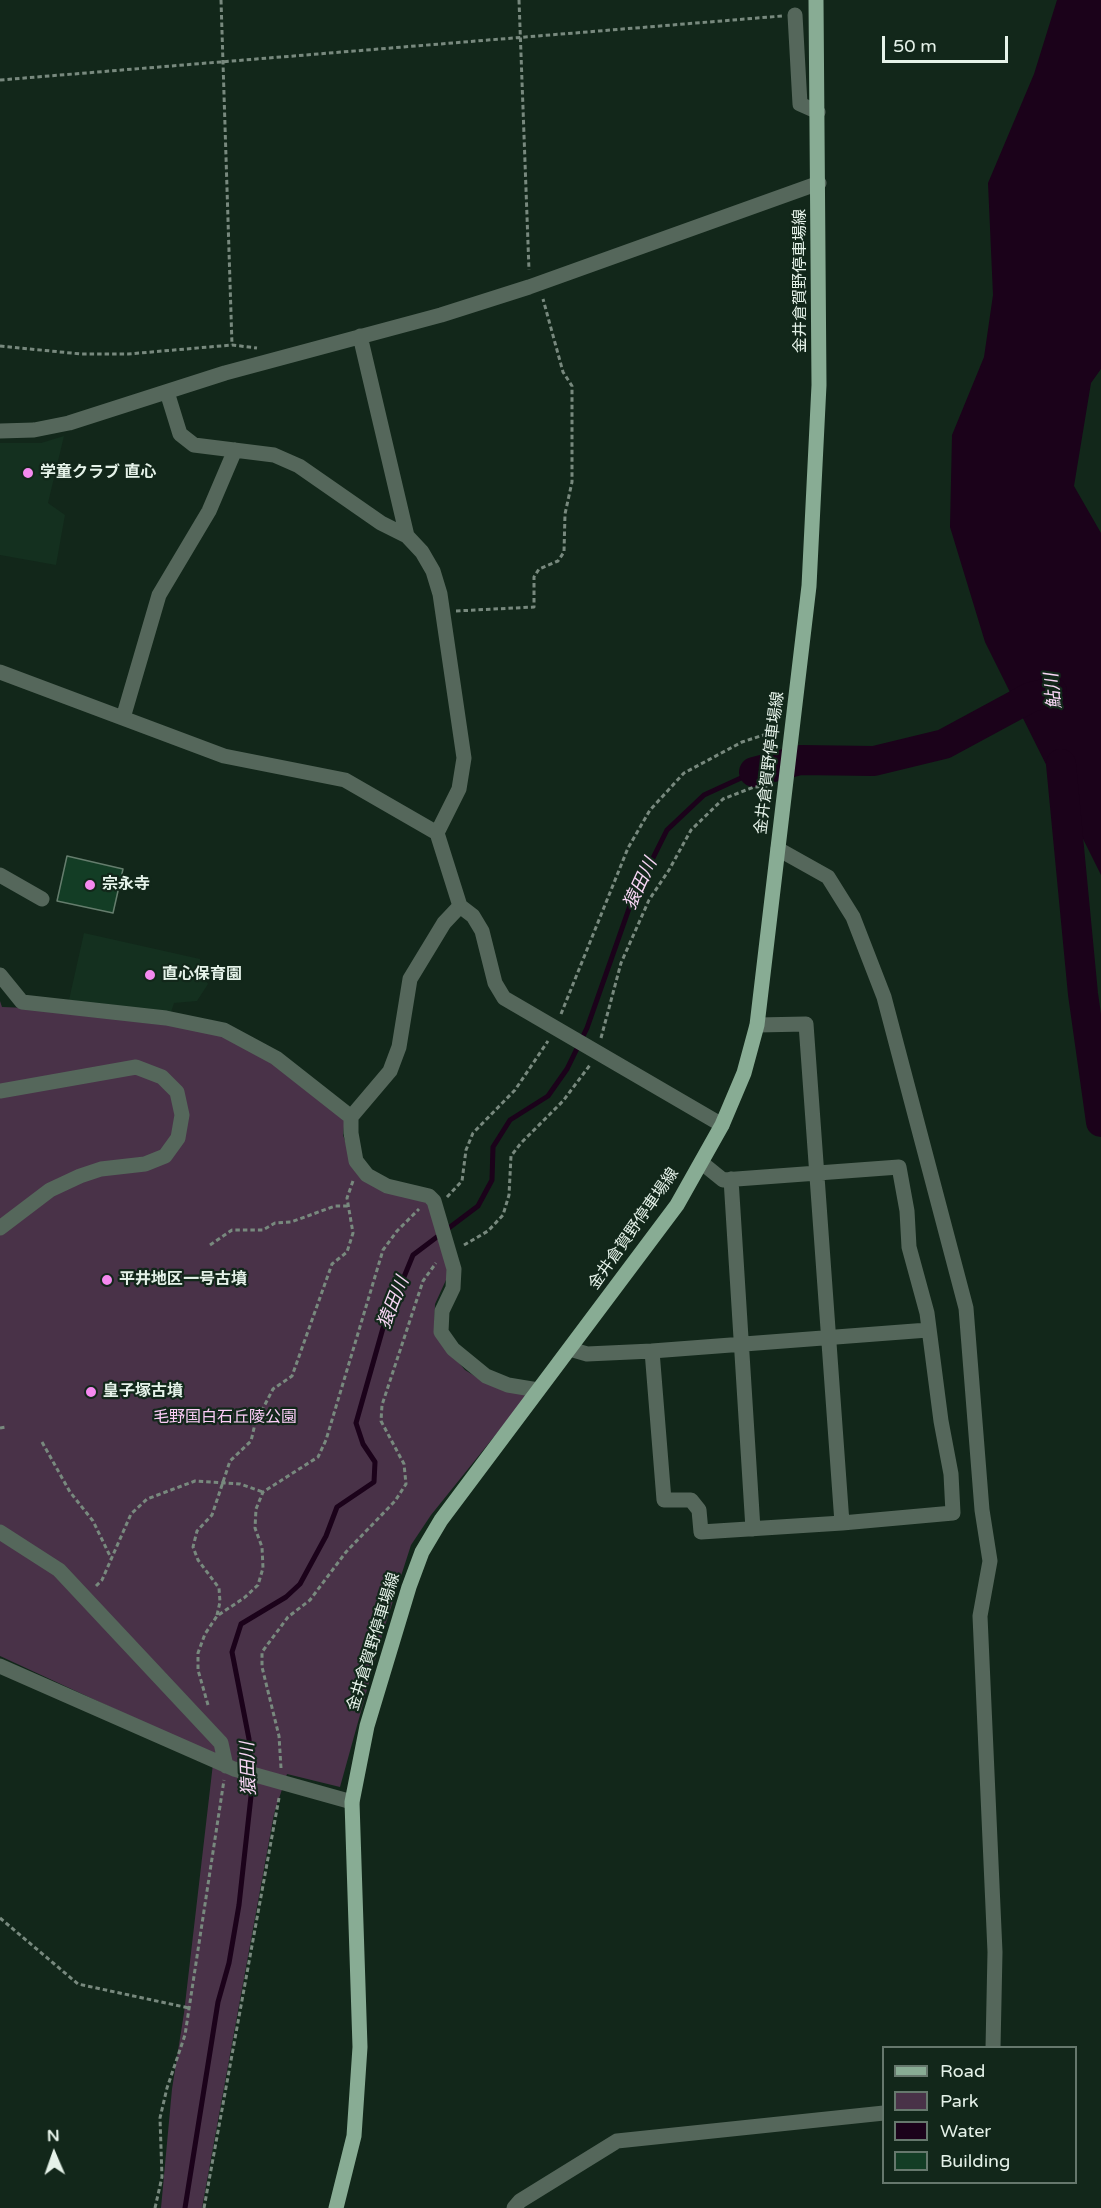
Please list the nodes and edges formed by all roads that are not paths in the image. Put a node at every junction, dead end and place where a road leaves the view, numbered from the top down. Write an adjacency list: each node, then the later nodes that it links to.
1 (816, 0): 3 (main road, 金井倉賀野停車場線)
2 (795, 15): 3 (street)
3 (818, 112): 4 (main road, 金井倉賀野停車場線)
4 (819, 183): 5 (street); 13 (main road, 金井倉賀野停車場線)
5 (360, 336): 6 (street); 9 (street)
6 (167, 392): 7 (street); 8 (street)
7 (0, 431)
8 (235, 450): 9 (street); 11 (street)
9 (407, 536): 12 (street)
10 (0, 672): 11 (street)
11 (123, 718): 12 (street)
12 (437, 832): 16 (street)
13 (778, 849): 18 (main road, 金井倉賀野停車場線); 38 (street)
14 (0, 875): 15 (street)
15 (42, 898)
16 (460, 906): 20 (street); 21 (street)
17 (0, 975): 20 (street)
18 (757, 1025): 21 (main road, 金井倉賀野停車場線); 23 (street)
19 (0, 1091): 25 (street)
20 (351, 1117): 31 (street)
21 (722, 1125): 22 (main road, 金井倉賀野停車場線)
22 (702, 1163): 24 (street); 29 (main road, 金井倉賀野停車場線)
23 (817, 1173): 24 (street); 26 (street); 27 (street)
24 (730, 1179): 28 (street)
25 (0, 1228)
26 (928, 1330): 27 (street); 32 (street)
27 (828, 1338): 28 (street); 32 (street)
28 (742, 1344): 30 (street); 33 (street)
29 (570, 1349): 30 (street); 31 (main road, 金井倉賀野停車場線)
30 (652, 1351): 33 (street)
31 (538, 1390): 37 (main road, 金井倉賀野停車場線)
32 (842, 1523): 33 (street)
33 (753, 1529)
34 (0, 1532): 36 (street)
35 (0, 1666): 36 (street)
36 (230, 1768): 37 (street)
37 (352, 1802): 41 (main road, 金井倉賀野停車場線)
38 (993, 2046)
39 (882, 2113): 40 (street)
40 (518, 2206)
41 (336, 2208)

